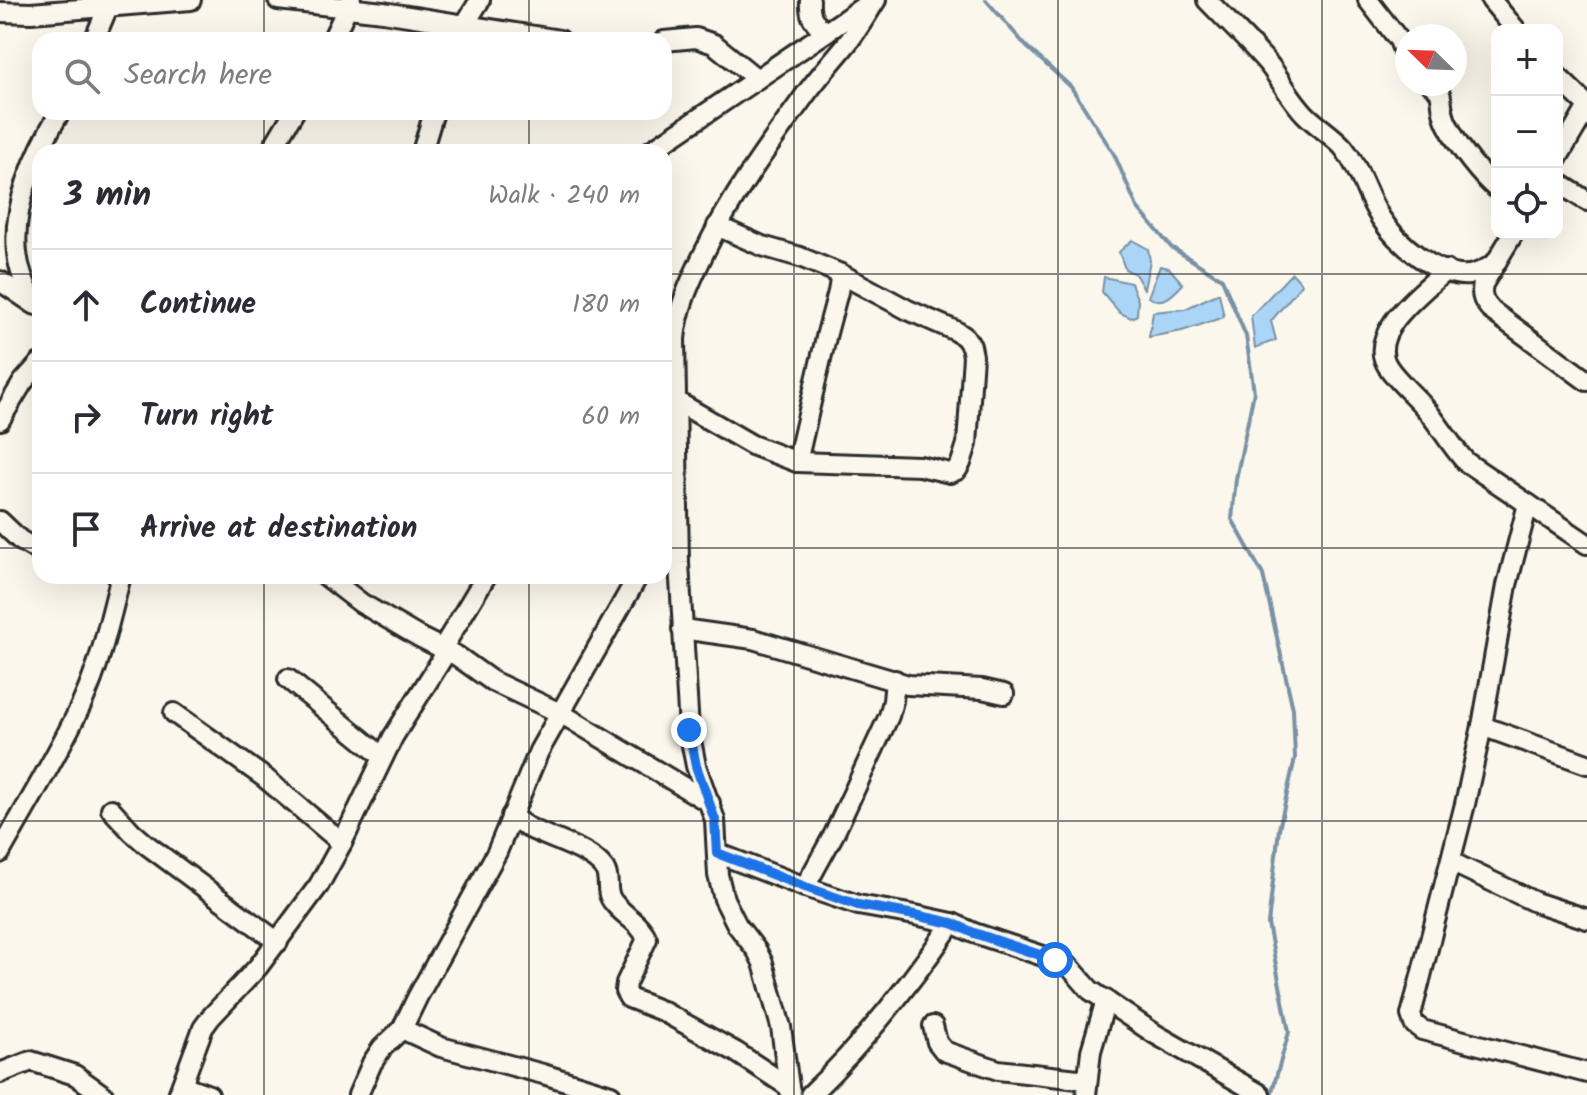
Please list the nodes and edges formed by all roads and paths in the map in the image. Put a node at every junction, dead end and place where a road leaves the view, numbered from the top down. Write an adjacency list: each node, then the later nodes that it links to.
1 (191, 0): 9 (street)
2 (278, 0): 10 (street)
3 (480, 0): 15 (street)
4 (810, 0): 16 (street)
5 (875, 0): 16 (street); 35 (street)
6 (1207, 0): 38 (street)
7 (1368, 0): 17 (street)
8 (1491, 0): 12 (street)
9 (110, 3): 11 (street); 13 (street)
10 (350, 4): 14 (street); 15 (street)
11 (0, 12)
12 (1511, 24)
13 (97, 32)
14 (336, 32)
15 (462, 32)
16 (824, 32): 19 (street)
17 (1395, 35)
18 (672, 40): 19 (street)
19 (757, 79): 29 (street)
20 (1563, 82): 22 (street)
21 (1442, 96): 32 (street)
22 (1587, 107): 30 (street)
23 (56, 120): 26 (street)
24 (289, 120): 27 (street)
25 (432, 120): 28 (street)
26 (44, 144)
27 (275, 144)
28 (424, 144)
29 (661, 144)
30 (1563, 149)
31 (32, 173): 41 (street)
32 (1491, 182)
33 (1563, 186): 34 (street)
34 (1587, 201)
35 (717, 226): 39 (street); 43 (street)
36 (1509, 240): 37 (street)
37 (1496, 263): 38 (street); 46 (street)
38 (1446, 270): 51 (street)
39 (841, 274): 49 (street); 49 (street)
40 (0, 281): 42 (street)
41 (32, 297)
42 (32, 302)
43 (677, 317): 44 (street); 47 (street)
44 (672, 325)
45 (32, 372): 48 (street)
46 (1587, 381)
47 (676, 401): 49 (street); 50 (street)
48 (0, 420)
49 (797, 462)
50 (678, 495): 52 (street); 60 (street)
51 (1528, 504): 54 (street); 67 (street)
52 (672, 507)
53 (0, 521): 55 (street)
54 (1587, 544)
55 (32, 547)
56 (119, 584): 74 (street)
57 (336, 584): 61 (street)
58 (481, 584): 61 (street)
59 (634, 584): 66 (street)
60 (682, 629): 63 (street); 70 (street)
61 (444, 650): 66 (street); 68 (street)
62 (288, 679): 68 (street)
63 (895, 680): 64 (street); 77 (street)
64 (1004, 694)
65 (174, 713): 73 (street)
66 (562, 714): 70 (street); 72 (street)
67 (1482, 726): 69 (street); 76 (street)
68 (383, 757): 73 (street)
69 (1587, 764)
70 (710, 803): 75 (street)
71 (111, 809): 80 (street)
72 (511, 816): 83 (street); 88 (street)
73 (342, 843): 80 (street)
74 (0, 853)
75 (717, 853): 77 (street); 88 (street)
76 (1451, 862): 78 (street); 85 (street)
77 (805, 887): 79 (street)
78 (1587, 919)
79 (952, 923): 81 (street); 94 (street)
80 (278, 942): 87 (street)
81 (1106, 1000): 86 (street); 89 (street)
82 (933, 1026): 86 (street)
83 (402, 1029): 92 (street); 93 (street)
84 (0, 1073): 90 (street)
85 (1587, 1073)
86 (1087, 1087)
87 (180, 1090): 91 (street)
88 (790, 1091)
89 (1260, 1094)
90 (103, 1095)
91 (209, 1095)
92 (358, 1095)
93 (611, 1095)
94 (810, 1095)

